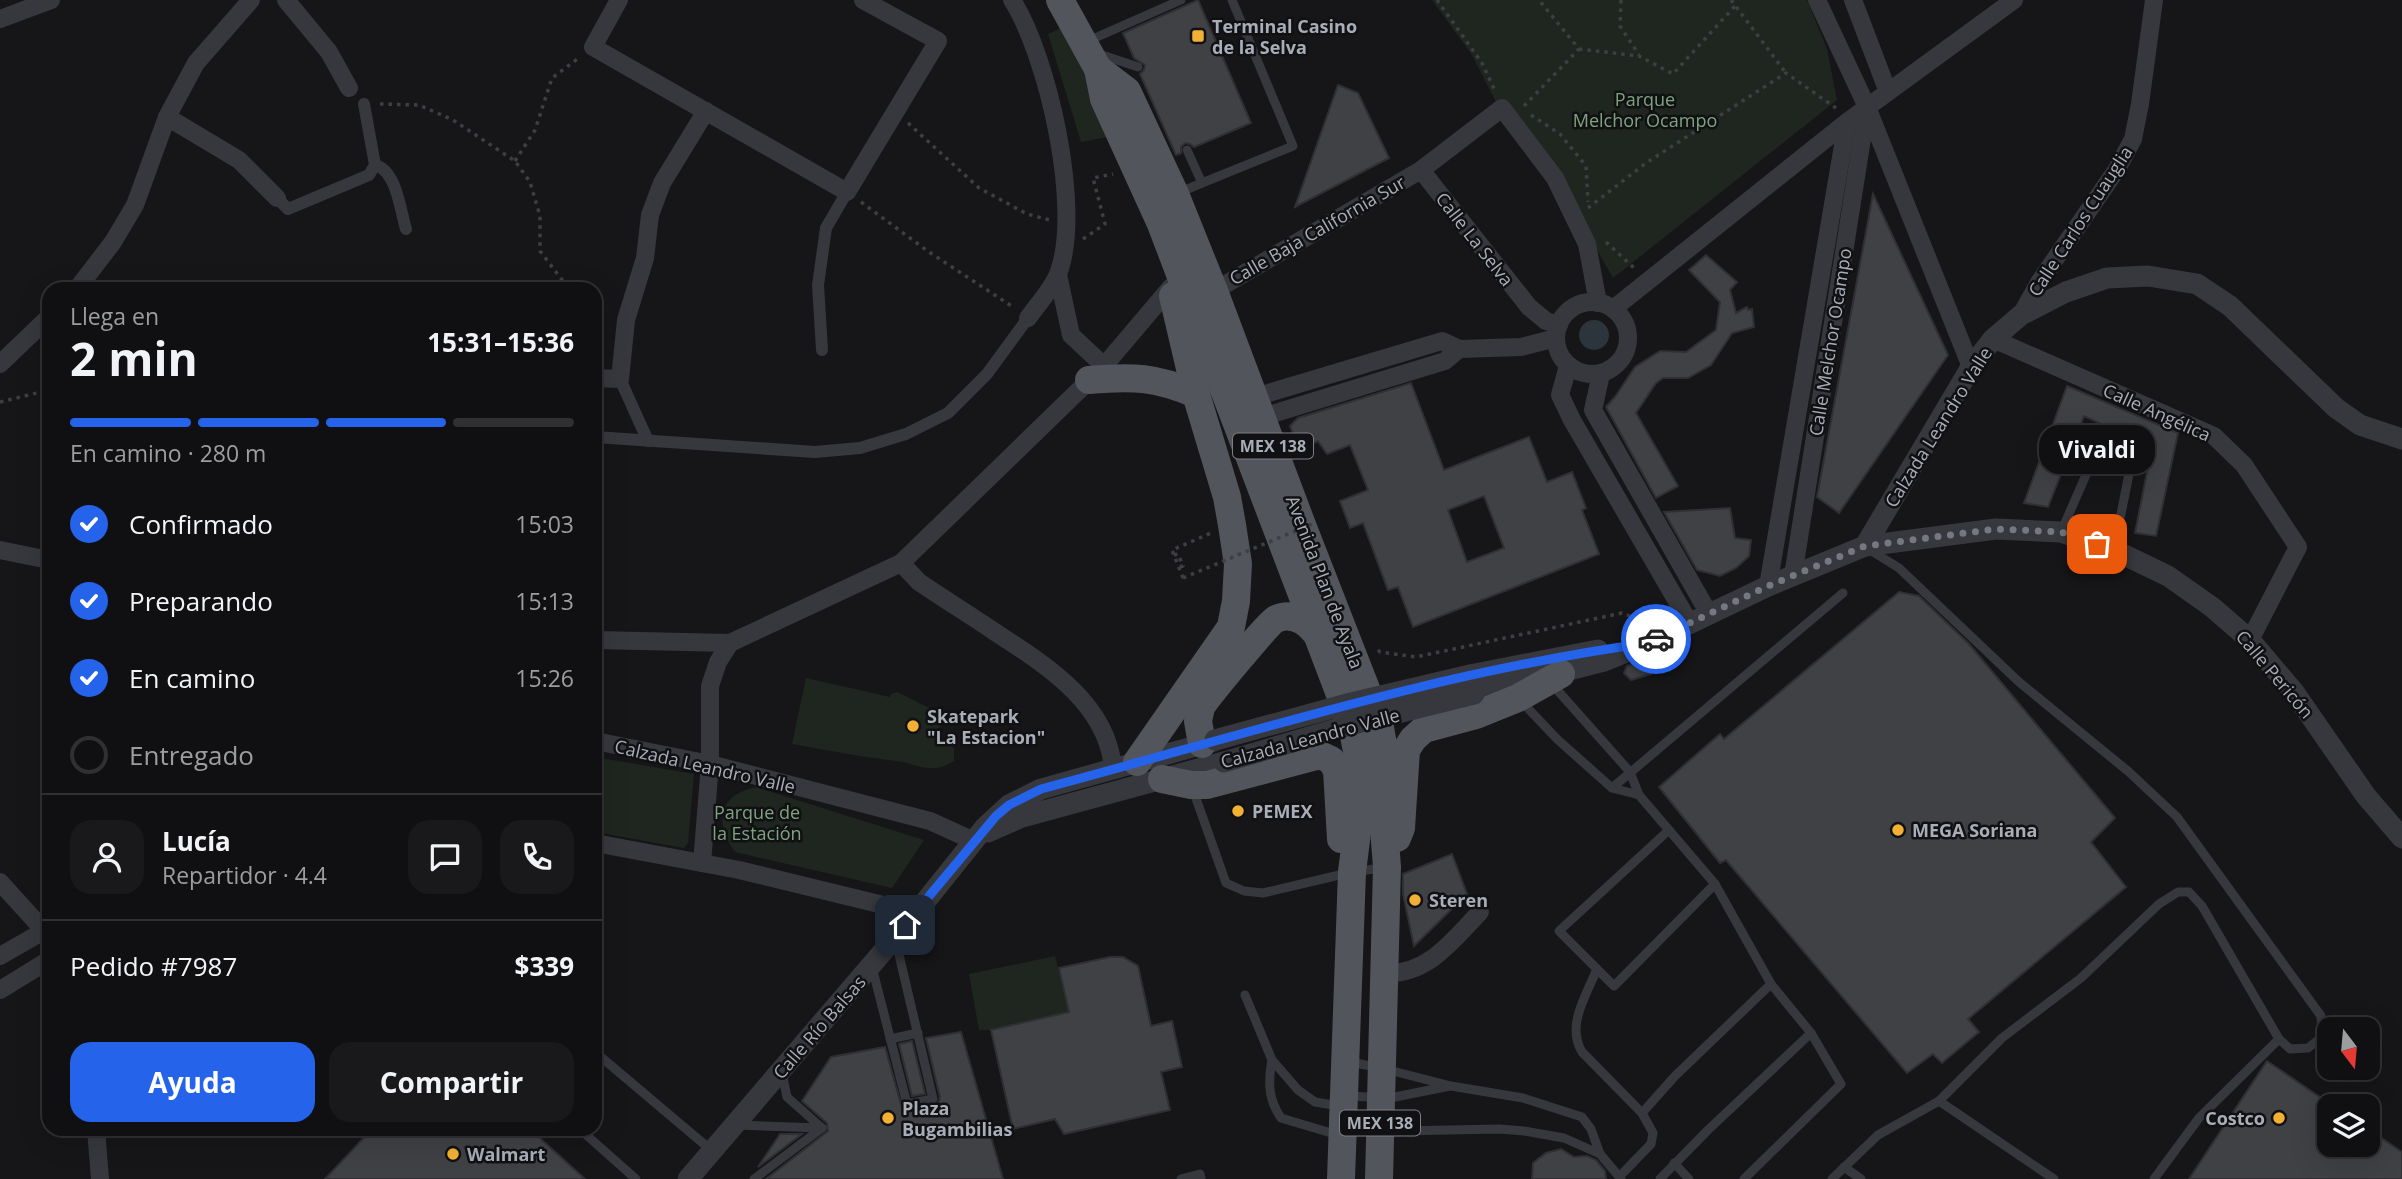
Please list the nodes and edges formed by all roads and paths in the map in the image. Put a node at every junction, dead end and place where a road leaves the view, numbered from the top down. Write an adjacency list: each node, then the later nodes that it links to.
1 (51, 0): 19 (street)
2 (251, 0): 33 (street)
3 (286, 0): 26 (street)
4 (619, 0): 20 (street)
5 (863, 0): 32 (street)
6 (1012, 0): 46 (street)
7 (1060, 0): 22 (main road, Avenida Plan de Ayala / MEX 138)
8 (1181, 0): 22 (lane)
9 (1232, 0): 40 (lane)
10 (1437, 0): 30 (path)
11 (1539, 0): 21 (path)
12 (1621, 0): 23 (path)
13 (1731, 0): 18 (path)
14 (1817, 0): 29 (street)
15 (1853, 0): 27 (street)
16 (2014, 0): 27 (street)
17 (2154, 0): 59 (street, Calle Carlos Cuauglia)
18 (1735, 6): 23 (path); 25 (path)
19 (0, 19)
20 (593, 47): 31 (street); 36 (path)
21 (1579, 49): 23 (path); 43 (path)
22 (1090, 54): 24 (lane); 44 (main road, Avenida Plan de Ayala / MEX 138)
23 (1639, 55)
24 (1138, 67)
25 (1786, 73): 34 (path); 43 (path)
26 (349, 88)
27 (1888, 92): 29 (street)
28 (365, 104): 36 (path); 37 (street)
29 (1867, 107): 34 (street); 67 (street); 89 (street, Calle Melchor Ocampo)
30 (1502, 108): 38 (street, Calle Baja California Sur); 56 (street)
31 (706, 111): 41 (street); 71 (street)
32 (896, 112): 41 (street); 46 (path)
33 (167, 117): 42 (street); 52 (street)
34 (1849, 121): 51 (street); 90 (street, Calle Melchor Ocampo)
35 (1187, 150): 40 (lane)
36 (515, 161): 53 (path)
37 (374, 165): 42 (street); 47 (street)
38 (1420, 170): 55 (street, Calle Baja California Sur); 57 (street, Calle La Selva)
39 (1119, 172): 49 (path)
40 (1202, 183): 44 (lane)
41 (847, 192): 60 (path); 64 (street)
42 (277, 198)
43 (1588, 207): 45 (path)
44 (1163, 208): 54 (main road); 55 (main road, Avenida Plan de Ayala / MEX 138); 75 (main road, Avenida Plan de Ayala / MEX 138)
45 (1592, 217)
46 (1066, 226): 49 (street)
47 (406, 229)
48 (1600, 236): 51 (path)
49 (1063, 253): 50 (street)
50 (1058, 275): 60 (street); 68 (street)
51 (1648, 280): 56 (street)
52 (82, 282)
53 (564, 282)
54 (1171, 287): 68 (street); 73 (main road)
55 (1214, 290): 75 (main road, Avenida Plan de Ayala / MEX 138)
56 (1605, 306): 58 (street); 69 (street)
57 (1529, 307): 58 (street); 62 (street, Calle La Selva)
58 (1571, 309): 62 (street)
59 (2021, 315): 63 (street, Calzada Leandro Valle); 77 (street, Calzada Leandro Valle)
60 (1028, 318): 78 (street)
61 (42, 324): 65 (street)
62 (1558, 332): 66 (street); 75 (street)
63 (1993, 339): 67 (street, Calzada Leandro Valle); 96 (street, Calle Angélica)
64 (822, 351)
65 (0, 364)
66 (1568, 366): 69 (street); 92 (street)
67 (1971, 367): 84 (street, Calzada Leandro Valle)
68 (1097, 373): 73 (main road); 88 (street)
69 (1601, 374): 92 (street)
70 (602, 378): 71 (street)
71 (620, 379): 78 (street)
72 (42, 392): 74 (path)
73 (1196, 394): 79 (main road)
74 (0, 402)
75 (1253, 415): 79 (main road); 83 (main road, Avenida Plan de Ayala / MEX 138); 117 (main road, Avenida Plan de Ayala / MEX 138)
76 (602, 438): 78 (street)
77 (2402, 439)
78 (648, 441)
79 (1226, 494): 80 (main road); 83 (main road)
80 (1232, 524): 81 (path, bridge); 106 (main road)
81 (1312, 524)
82 (2061, 532): 84 (street, Calle Pericón); 86 (street, Calle Pericón); 86 (lane)
83 (1278, 533): 93 (main road, Avenida Plan de Ayala / MEX 138)
84 (1865, 546): 89 (street, Calzada Leandro Valle); 137 (lane)
85 (0, 550): 87 (street)
86 (2114, 550): 96 (street, Calle Pericón)
87 (42, 559)
88 (901, 563): 97 (street); 106 (street)
89 (1793, 576): 90 (street, Calzada Leandro Valle)
90 (1768, 586): 92 (street, Calzada Leandro Valle)
91 (1843, 593): 107 (lane)
92 (1699, 618): 94 (street, Calzada Leandro Valle)
93 (1315, 632): 104 (main road); 118 (main road, Avenida Plan de Ayala / MEX 138)
94 (1670, 632): 98 (street, Calzada Leandro Valle); 99 (path)
95 (602, 640): 97 (street)
96 (2250, 640): 113 (street, Calle Pericón)
97 (730, 643): 105 (street)
98 (1649, 643): 100 (street, Calzada Leandro Valle); 101 (street, Calzada Leandro Valle)
99 (1416, 657)
100 (1555, 678): 101 (street, Calzada Leandro Valle); 102 (main road); 107 (lane)
101 (1472, 685): 104 (street, Calzada Leandro Valle, bridge); 108 (street, Calzada Leandro Valle, bridge)
102 (1518, 698): 110 (lane); 117 (main road)
103 (602, 742): 105 (street, Calzada Leandro Valle)
104 (1208, 742): 106 (street, Calzada Leandro Valle)
105 (710, 764): 114 (street, Calzada Leandro Valle); 116 (street)
106 (1125, 766): 114 (street, Calzada Leandro Valle)
107 (1630, 772): 110 (lane); 111 (lane)
108 (1162, 779): 109 (main road); 114 (street, Calzada Leandro Valle)
109 (1191, 785): 118 (lane); 118 (main road)
110 (1612, 788): 111 (lane)
111 (1639, 795): 112 (lane)
112 (1669, 830): 120 (lane); 129 (lane)
113 (2402, 838)
114 (974, 841): 122 (street, Calle Río Balsas)
115 (602, 844): 116 (street)
116 (702, 863): 122 (street)
117 (1387, 867): 118 (lane); 130 (main road, Avenida Plan de Ayala / MEX 138)
118 (1352, 872): 130 (main road); 140 (main road, Avenida Plan de Ayala / MEX 138)
119 (0, 882): 123 (street)
120 (1715, 884): 129 (lane); 131 (lane)
121 (1480, 912): 130 (street)
122 (916, 913): 125 (street, Calle Río Balsas)
123 (42, 927)
124 (42, 935): 126 (street)
125 (895, 938): 128 (street, Calle Río Balsas); 134 (lane)
126 (0, 956)
127 (42, 964): 132 (street)
128 (871, 965): 136 (lane); 142 (street, Calle Río Balsas)
129 (1597, 969): 146 (lane)
130 (1385, 973): 141 (main road, Avenida Plan de Ayala / MEX 138)
131 (1771, 984): 135 (lane); 146 (lane)
132 (0, 990)
133 (1245, 995): 139 (lane)
134 (918, 1033): 136 (lane); 136 (lane)
135 (1811, 1033): 155 (lane); 168 (lane)
136 (890, 1039)
137 (2279, 1039): 145 (lane); 172 (lane)
138 (602, 1058): 153 (lane)
139 (1272, 1060): 147 (lane); 147 (lane)
140 (1345, 1062): 141 (lane); 147 (main road, Avenida Plan de Ayala / MEX 138)
141 (1381, 1068): 143 (lane); 144 (main road, Avenida Plan de Ayala / MEX 138)
142 (781, 1070): 148 (street, Calle Río Balsas); 149 (lane)
143 (1451, 1086): 144 (lane); 154 (lane)
144 (1381, 1098): 147 (lane); 150 (main road, Avenida Plan de Ayala / MEX 138)
145 (1939, 1101): 156 (lane); 171 (lane)
146 (1642, 1113): 157 (lane)
147 (1343, 1117): 150 (lane); 164 (main road, Avenida Plan de Ayala / MEX 138)
148 (735, 1125): 149 (lane); 153 (street, Calle Río Balsas)
149 (822, 1128): 161 (lane)
150 (1380, 1132): 154 (lane); 165 (main road, Avenida Plan de Ayala / MEX 138)
151 (97, 1136): 158 (street)
152 (587, 1136): 159 (lane)
153 (712, 1151): 160 (street, Calle Río Balsas)
154 (1600, 1154): 157 (lane)
155 (1674, 1163): 166 (lane); 167 (lane)
156 (1844, 1167): 169 (lane); 170 (lane)
157 (1620, 1178)
158 (100, 1179)
159 (636, 1179)
160 (688, 1179)
161 (754, 1179)
162 (1181, 1179): 163 (lane)
163 (1201, 1179)
164 (1341, 1179)
165 (1379, 1179)
166 (1660, 1179)
167 (1689, 1179)
168 (1744, 1179)
169 (1832, 1179)
170 (1861, 1179)
171 (2054, 1179)
172 (2154, 1179)

